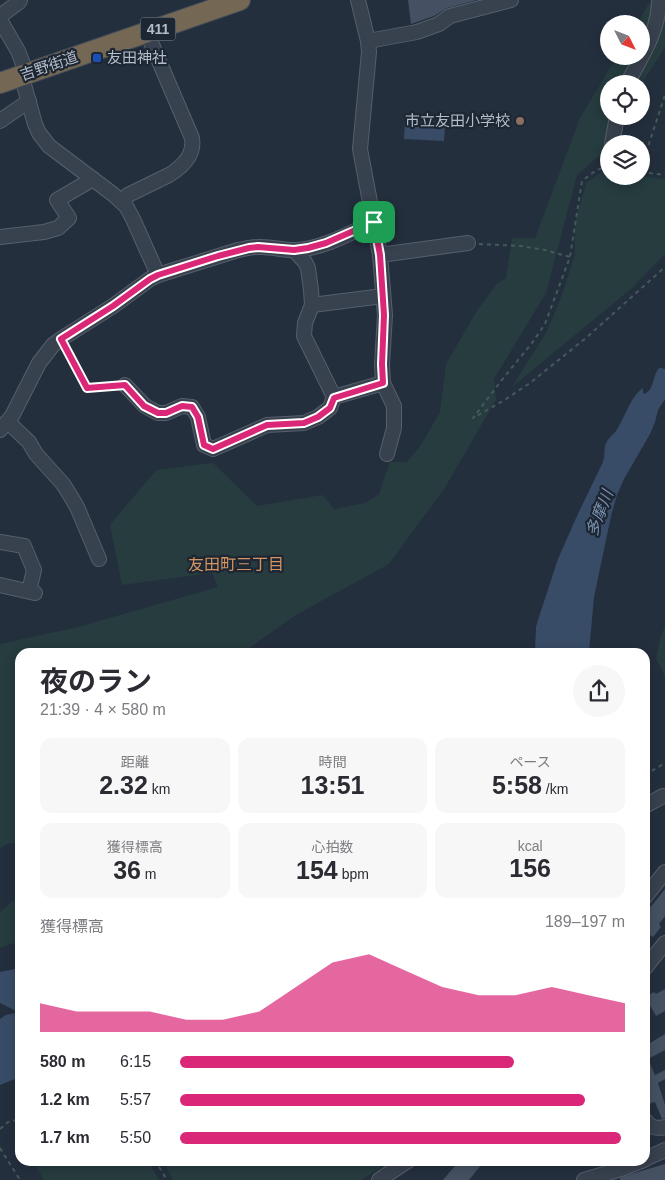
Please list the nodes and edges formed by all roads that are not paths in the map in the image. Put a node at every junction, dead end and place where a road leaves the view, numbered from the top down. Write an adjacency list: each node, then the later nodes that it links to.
1 (20, 0): 6 (street)
2 (240, 0): 8 (highway, 吉野街道 / 411)
3 (358, 0): 9 (street)
4 (511, 0): 9 (street)
5 (659, 0): 11 (street)
6 (0, 16)
7 (0, 20): 10 (street)
8 (147, 32): 10 (highway, 吉野街道 / 411); 16 (street)
9 (368, 41): 17 (street)
10 (23, 75): 12 (highway, 吉野街道 / 411); 13 (street)
11 (632, 75)
12 (0, 82)
13 (29, 101): 14 (street); 15 (street)
14 (0, 120)
15 (93, 179): 16 (street); 18 (street)
16 (122, 202): 22 (street)
17 (374, 222): 20 (street); 21 (street)
18 (0, 237)
19 (468, 243): 21 (street)
20 (294, 250): 22 (street); 24 (street)
21 (380, 255): 23 (street)
22 (158, 275): 28 (street)
23 (383, 296): 24 (street); 25 (street)
24 (312, 305): 27 (street)
25 (383, 383): 27 (street); 29 (street)
26 (125, 385): 27 (street)
27 (334, 398)
28 (4, 426): 31 (street)
29 (387, 454)
30 (0, 542): 32 (street)
31 (99, 559)
32 (0, 585)
33 (665, 796): 34 (street)
34 (650, 803)
35 (665, 872): 36 (street)
36 (650, 891)
37 (665, 943): 38 (street)
38 (650, 962)
39 (650, 1126): 40 (street)
40 (665, 1127)
41 (665, 1150): 42 (street)
42 (650, 1157)
43 (400, 1166): 45 (street)
44 (629, 1166): 46 (street)
45 (379, 1180)
46 (584, 1180)

